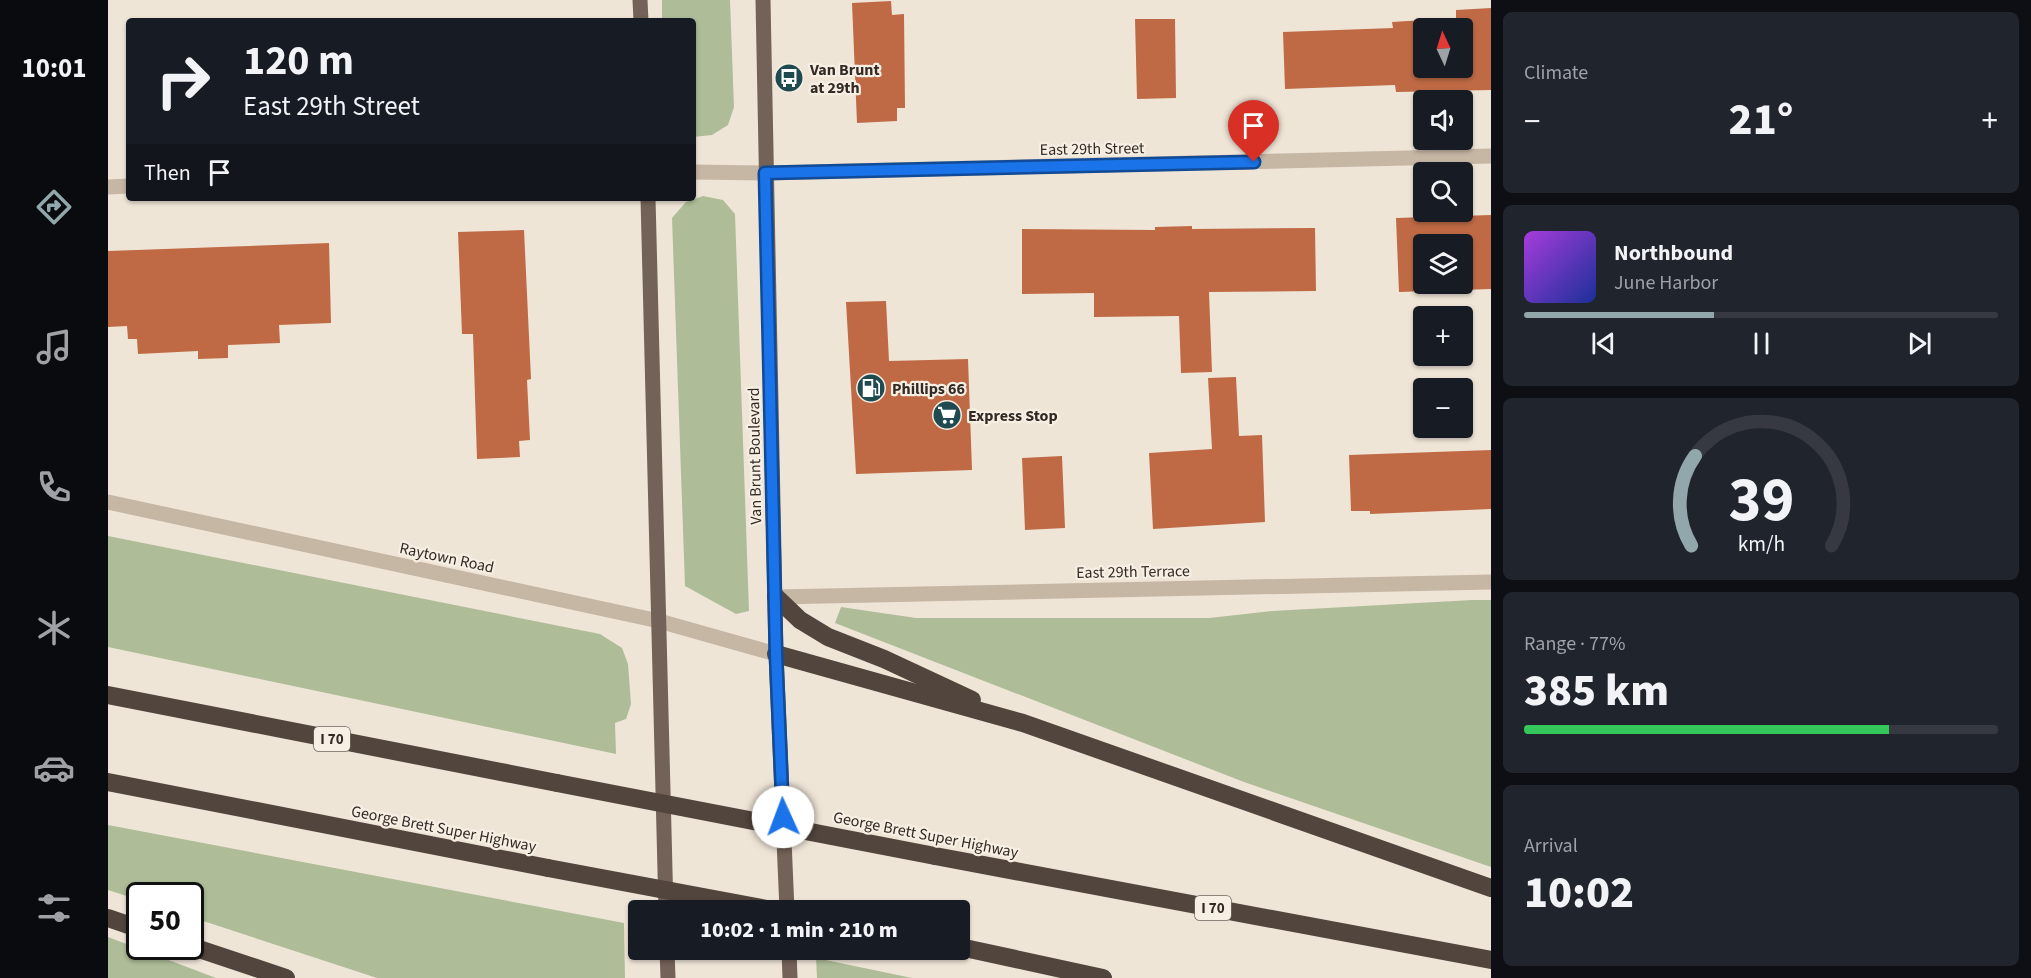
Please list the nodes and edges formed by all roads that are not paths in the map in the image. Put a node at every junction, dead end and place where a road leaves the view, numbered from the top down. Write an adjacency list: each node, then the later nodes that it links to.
1 (640, 0): 3 (main road)
2 (763, 0): 6 (main road, Van Brunt Boulevard)
3 (641, 18)
4 (1491, 156): 6 (street, East 29th Street)
5 (696, 172): 6 (street, East 29th Street)
6 (765, 173): 12 (main road, Van Brunt Boulevard)
7 (126, 186): 8 (street)
8 (108, 187)
9 (648, 201): 13 (main road)
10 (108, 502): 13 (street, Raytown Road)
11 (1491, 582): 12 (street, East 29th Terrace)
12 (776, 597): 14 (main road, Van Brunt Boulevard); 16 (highway)
13 (659, 621): 14 (street, Raytown Road); 19 (main road)
14 (776, 654): 16 (highway); 21 (main road, Van Brunt Boulevard)
15 (108, 695): 28 (highway, George Brett Super Highway / I 70, bridge)
16 (1023, 723): 18 (highway)
17 (108, 782): 20 (highway, George Brett Super Highway, bridge)
18 (1491, 888)
19 (666, 900)
20 (719, 900)
21 (787, 900)
22 (108, 918): 23 (highway)
23 (126, 924)
24 (970, 949): 32 (highway)
25 (204, 951): 29 (highway)
26 (667, 960): 30 (main road)
27 (789, 960): 31 (main road)
28 (1491, 960)
29 (286, 978)
30 (668, 978)
31 (790, 978)
32 (1103, 978)

